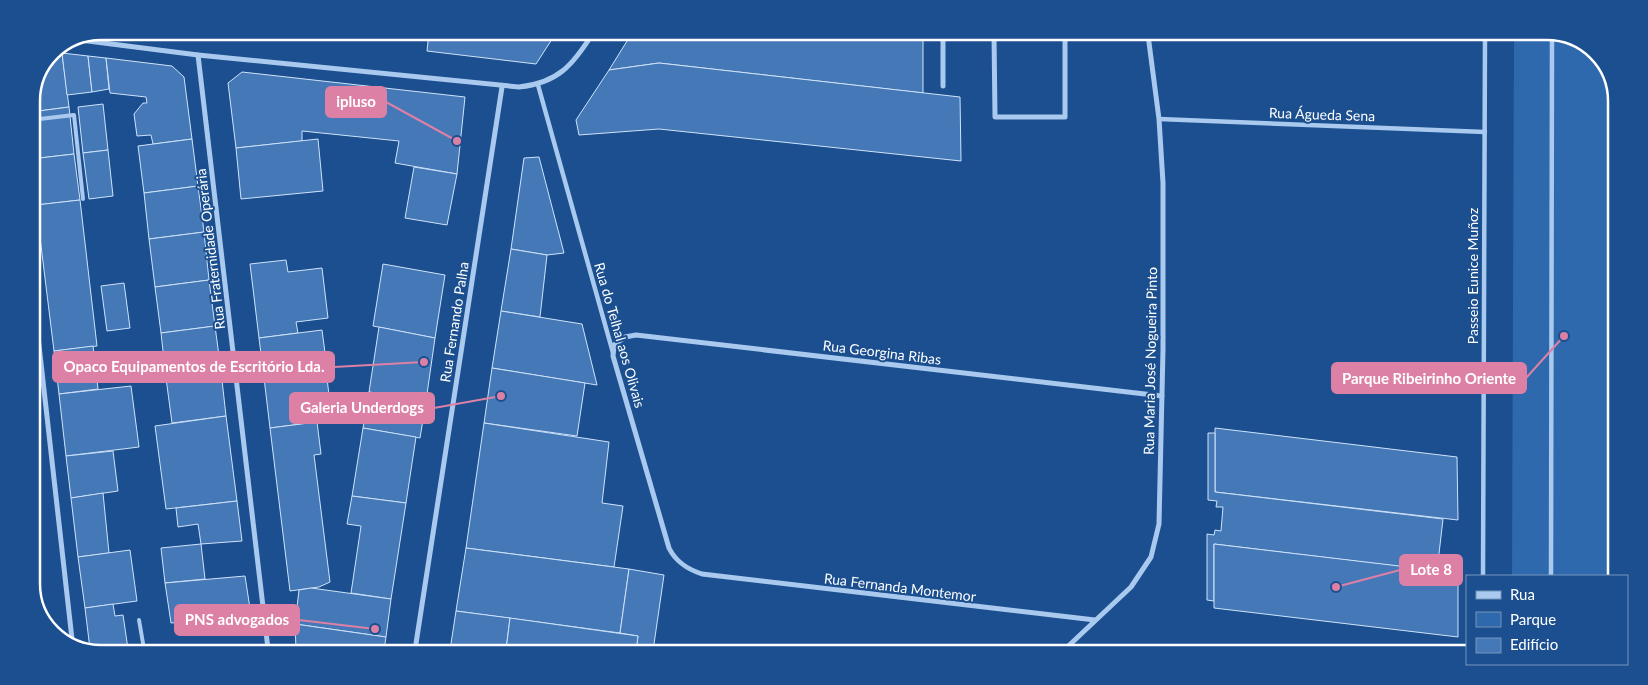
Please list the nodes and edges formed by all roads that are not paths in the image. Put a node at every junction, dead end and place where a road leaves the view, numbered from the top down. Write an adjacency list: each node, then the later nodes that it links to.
1 (589, 40): 10 (street)
2 (943, 40): 11 (street)
3 (994, 40): 4 (street)
4 (1065, 40)
5 (1149, 40): 13 (street, Rua Maria José Nogueira Pinto)
6 (1485, 40): 15 (street, Passeio Eunice Muñoz)
7 (89, 41): 9 (street)
8 (1552, 41): 22 (street)
9 (198, 55): 12 (street); 27 (street, Rua Fraternidade Operária)
10 (538, 85): 12 (street); 18 (street, Rua do Telhal aos Olivais)
11 (943, 86)
12 (502, 87): 28 (street, Rua Fernando Palha)
13 (1159, 118): 15 (street, Rua Águeda Sena); 19 (street, Rua Maria José Nogueira Pinto)
14 (40, 119): 16 (lane)
15 (1485, 132): 21 (street, Passeio Eunice Muñoz)
16 (83, 199)
17 (40, 354): 25 (street)
18 (613, 356): 19 (street, Rua Georgina Ribas); 20 (street, Rua do Telhal aos Olivais)
19 (1162, 396): 24 (street, Rua Maria José Nogueira Pinto)
20 (702, 574): 24 (street, Rua Fernanda Montemor)
21 (1483, 575)
22 (1551, 575)
23 (139, 620): 26 (lane)
24 (1096, 620): 29 (street, Rua Maria José Nogueira Pinto)
25 (72, 637)
26 (143, 645)
27 (268, 645)
28 (416, 645)
29 (1069, 645)

